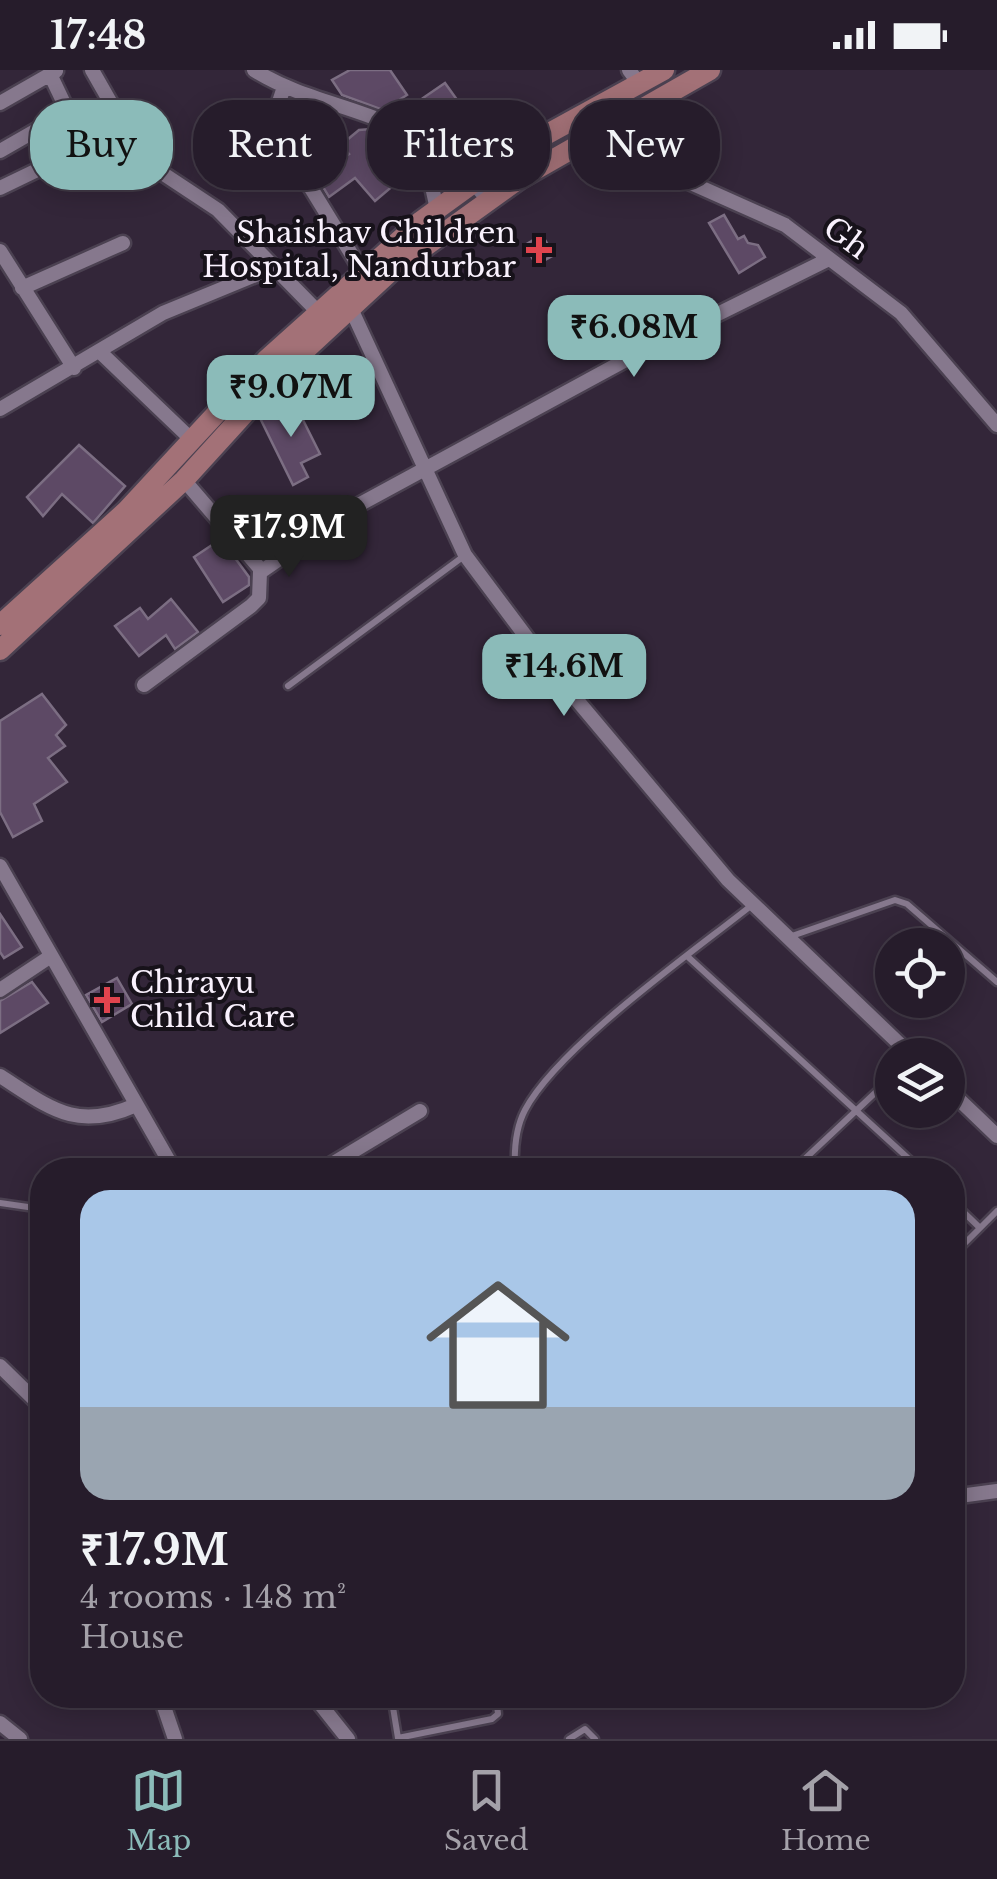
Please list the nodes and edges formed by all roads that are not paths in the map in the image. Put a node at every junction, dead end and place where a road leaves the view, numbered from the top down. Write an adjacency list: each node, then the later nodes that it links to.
1 (92, 70): 27 (street)
2 (254, 70): 7 (street)
3 (664, 70): 6 (main road)
4 (710, 70): 10 (main road)
5 (53, 72): 8 (street); 11 (street)
6 (633, 76): 9 (main road)
7 (284, 88): 12 (street); 28 (street)
8 (64, 100)
9 (598, 100)
10 (657, 100)
11 (0, 103)
12 (367, 116)
13 (30, 134): 15 (street)
14 (570, 150): 22 (main road)
15 (0, 151)
16 (30, 174): 17 (street)
17 (0, 188)
18 (433, 190): 23 (street)
19 (467, 190): 23 (main road)
20 (480, 190): 22 (street)
21 (707, 190): 26 (street, Gh)
22 (488, 200): 23 (main road)
23 (440, 220): 28 (main road); 30 (main road)
24 (123, 244): 29 (street)
25 (0, 251): 29 (street)
26 (829, 259): 35 (street, Gh); 37 (street)
27 (276, 267): 31 (street); 32 (street)
28 (364, 273): 30 (main road)
29 (22, 288): 33 (street)
30 (346, 298): 31 (main road); 37 (street)
31 (324, 318): 36 (main road); 38 (main road)
32 (98, 352): 33 (street); 36 (street)
33 (74, 368): 34 (street)
34 (0, 409)
35 (997, 425)
36 (192, 440): 41 (main road)
37 (422, 470): 39 (street); 40 (street)
38 (184, 480): 40 (street); 42 (main road)
39 (465, 555): 44 (lane); 46 (street)
40 (260, 572): 43 (street)
41 (0, 625)
42 (0, 650)
43 (144, 685)
44 (288, 686)
45 (0, 866): 48 (street)
46 (754, 904): 47 (street); 49 (lane)
47 (788, 938): 50 (lane); 52 (street)
48 (51, 956): 51 (street); 55 (street)
49 (688, 956): 57 (lane); 62 (lane)
50 (997, 982)
51 (0, 990)
52 (893, 1038)
53 (0, 1076): 55 (street)
54 (875, 1092): 57 (lane)
55 (136, 1105): 60 (street)
56 (965, 1105): 59 (street)
57 (858, 1108): 63 (lane); 64 (lane)
58 (420, 1111): 61 (street)
59 (997, 1136)
60 (167, 1158)
61 (342, 1158)
62 (515, 1158)
63 (806, 1158)
64 (909, 1158)
65 (0, 1203): 66 (lane)
66 (30, 1207)
67 (997, 1211): 69 (lane)
68 (965, 1214): 69 (lane)
69 (980, 1228): 70 (lane)
70 (965, 1243)
71 (0, 1366): 72 (street)
72 (30, 1395)
73 (997, 1490): 74 (street)
74 (965, 1495)
75 (164, 1708): 81 (street)
76 (323, 1708): 82 (street)
77 (393, 1708): 83 (lane)
78 (497, 1708): 83 (lane)
79 (0, 1723): 80 (street)
80 (20, 1739)
81 (175, 1739)
82 (348, 1739)
83 (397, 1739)
84 (569, 1739): 85 (lane)
85 (596, 1739)

